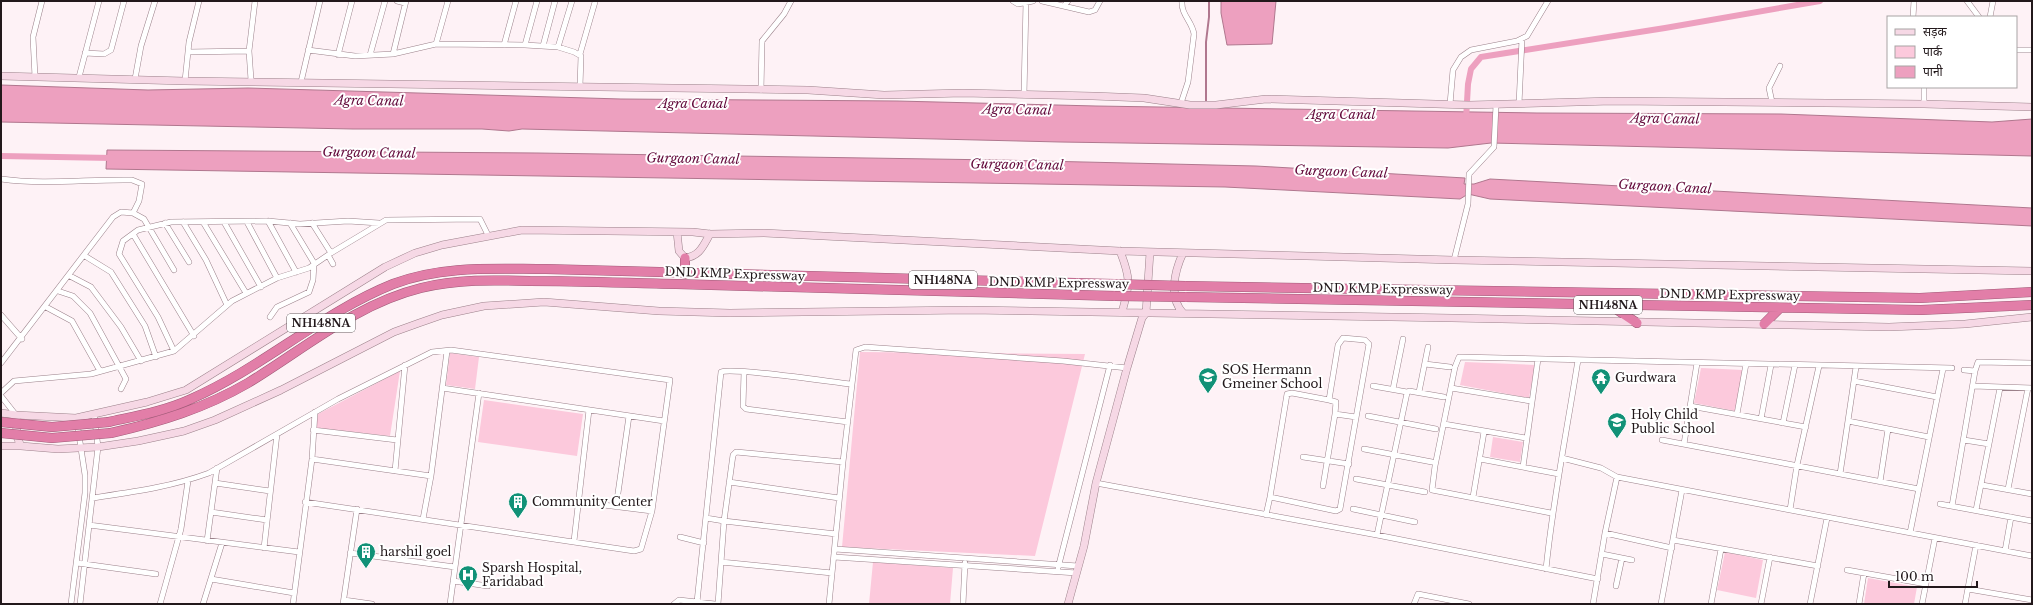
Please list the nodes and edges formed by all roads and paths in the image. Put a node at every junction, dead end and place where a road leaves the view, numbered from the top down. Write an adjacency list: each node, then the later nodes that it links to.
1 (42, 1): 52 (street)
2 (99, 1): 45 (street)
3 (124, 1): 45 (street)
4 (155, 1): 54 (street)
5 (199, 1): 44 (street)
6 (255, 1): 43 (street)
7 (320, 1): 40 (street)
8 (352, 1): 48 (street)
9 (385, 1): 49 (street)
10 (397, 1): 26 (street)
11 (448, 1): 35 (street)
12 (516, 1): 36 (street)
13 (537, 1): 37 (street)
14 (555, 1): 38 (street)
15 (572, 1): 39 (street)
16 (1013, 1): 29 (street)
17 (1033, 1): 29 (street)
18 (1043, 1): 30 (street)
19 (1068, 1): 30 (street)
20 (1100, 1): 30 (street)
21 (1182, 1): 63 (street)
22 (1548, 1): 34 (street)
23 (1914, 1): 31 (street)
24 (1967, 1): 32 (street)
25 (1993, 1): 33 (street)
26 (406, 2): 46 (street)
27 (594, 2): 47 (street)
28 (790, 2): 60 (street)
29 (1026, 2): 61 (street)
30 (1064, 6)
31 (1912, 16)
32 (1978, 16)
33 (1990, 16)
34 (1522, 38): 64 (street); 65 (street)
35 (436, 44): 36 (street); 46 (street)
36 (504, 45): 37 (street)
37 (525, 45): 38 (street)
38 (542, 46): 39 (street)
39 (558, 48): 47 (street)
40 (308, 50): 48 (street); 57 (street)
41 (2017, 50): 42 (street)
42 (2032, 50)
43 (249, 51): 44 (street); 55 (street)
44 (188, 52): 56 (street)
45 (85, 53): 53 (street)
46 (393, 54): 49 (street)
47 (580, 54): 58 (street)
48 (338, 55): 49 (street)
49 (370, 56)
50 (1780, 66): 62 (street)
51 (1, 76): 52 (street)
52 (35, 77): 53 (street)
53 (79, 77): 54 (street)
54 (135, 79): 56 (street)
55 (250, 80): 56 (street); 57 (street)
56 (185, 81)
57 (301, 82): 58 (street)
58 (580, 86): 60 (street)
59 (1924, 88): 66 (street)
60 (761, 90): 61 (street)
61 (1024, 95): 63 (street)
62 (1772, 102): 65 (street); 66 (street)
63 (1181, 103): 64 (street)
64 (1450, 104): 67 (street)
65 (1519, 104): 67 (street)
66 (1924, 104): 68 (street)
67 (1496, 105): 91 (street)
68 (2032, 107)
69 (1, 179): 70 (street)
70 (133, 214): 80 (street); 89 (street)
71 (268, 221): 75 (street); 77 (street); 97 (street)
72 (183, 222): 73 (street); 76 (street); 106 (street)
73 (203, 222): 74 (street); 104 (street)
74 (224, 222): 75 (street); 101 (street)
75 (247, 222): 100 (street)
76 (164, 223): 80 (street); 92 (street)
77 (290, 223): 78 (street); 93 (street)
78 (312, 223): 79 (street); 88 (street)
79 (379, 223): 84 (street); 88 (street)
80 (148, 226): 82 (street); 95 (street)
81 (677, 232): 83 (street); 84 (street); 90 (street)
82 (133, 234): 118 (street); 122 (street)
83 (710, 234): 85 (street); 90 (street)
84 (488, 235): 171 (street)
85 (1120, 252): 86 (street); 110 (street)
86 (1150, 252): 87 (street); 111 (street)
87 (1182, 252): 91 (street); 112 (street)
88 (329, 254): 93 (street); 94 (street)
89 (85, 256): 99 (street); 124 (street)
90 (686, 258): 98 (highway)
91 (1454, 260): 96 (street)
92 (189, 262)
93 (314, 264): 97 (street); 114 (street)
94 (333, 264)
95 (174, 270)
96 (2032, 271)
97 (296, 272): 100 (street)
98 (685, 274): 103 (highway, DND KMP Expressway / NH148NA, bridge); 182 (highway, DND KMP Expressway / NH148NA, bridge)
99 (70, 276): 102 (street); 127 (street)
100 (277, 278): 101 (street)
101 (261, 287): 104 (street)
102 (58, 291): 108 (street); 137 (street)
103 (2032, 292)
104 (246, 293): 106 (street)
105 (2032, 304): 109 (highway, DND KMP Expressway / NH148NA)
106 (227, 305): 118 (street)
107 (1610, 305): 109 (highway, DND KMP Expressway / NH148NA); 116 (highway); 192 (highway, DND KMP Expressway / NH148NA, bridge)
108 (46, 307): 119 (street); 145 (street)
109 (1780, 308): 117 (highway)
110 (1122, 312): 111 (street); 203 (street)
111 (1146, 313): 112 (street); 141 (street)
112 (1182, 313): 116 (street)
113 (1, 315): 119 (street)
114 (270, 317)
115 (2032, 317): 117 (street)
116 (1637, 322): 117 (street)
117 (1764, 324)
118 (194, 336): 122 (street)
119 (22, 339): 130 (street)
120 (1403, 339): 157 (street)
121 (1428, 347): 131 (street)
122 (174, 351): 124 (street)
123 (447, 351): 133 (street); 152 (street); 180 (street)
124 (156, 357): 127 (street)
125 (1538, 358): 126 (street); 153 (street); 166 (street)
126 (1578, 360): 128 (street); 208 (street)
127 (141, 361): 137 (street)
128 (1696, 363): 132 (street); 167 (street)
129 (2032, 363): 146 (street)
130 (1, 364)
131 (1425, 364): 139 (street); 159 (street)
132 (1746, 364): 135 (street); 173 (street)
133 (405, 365): 169 (street); 196 (street)
134 (1110, 365): 141 (street); 149 (street); 297 (street)
135 (1771, 365): 136 (street); 179 (street)
136 (1795, 365): 138 (street); 185 (street)
137 (120, 366): 145 (street); 156 (street)
138 (1819, 366): 140 (street); 187 (street)
139 (1450, 367)
140 (1856, 367): 143 (street); 148 (street)
141 (1127, 368): 228 (street)
142 (1952, 368): 143 (street)
143 (1943, 369): 164 (street)
144 (1964, 370): 146 (street)
145 (100, 371): 160 (street)
146 (1975, 371): 151 (street)
147 (744, 372): 149 (street); 183 (street); 257 (street)
148 (1854, 381): 164 (street); 181 (street)
149 (851, 384): 183 (street)
150 (1373, 386): 157 (street)
151 (1973, 386): 154 (street); 198 (street)
152 (442, 388): 161 (street); 221 (street)
153 (1451, 388): 166 (street); 186 (street)
154 (2000, 388): 155 (street); 200 (street)
155 (2030, 388): 233 (street)
156 (121, 389)
157 (1393, 389): 158 (street)
158 (1407, 392): 159 (street); 184 (street)
159 (1419, 392): 163 (street)
160 (1, 393)
161 (479, 393): 168 (street); 265 (street)
162 (1, 396): 174 (street)
163 (1444, 397)
164 (1937, 397): 194 (street)
165 (1329, 400): 172 (street); 177 (street); 238 (street)
166 (1531, 401): 195 (street)
167 (1690, 406): 173 (street); 199 (street)
168 (590, 410): 175 (street); 243 (street)
169 (315, 412): 190 (street); 193 (street)
170 (1, 413): 174 (street)
171 (94, 414): 178 (street); 203 (street)
172 (1335, 414): 177 (street); 211 (street)
173 (1737, 414): 179 (street)
174 (16, 415): 178 (street); 202 (street)
175 (630, 416): 180 (street); 246 (street)
176 (1368, 416): 184 (street)
177 (1356, 417): 214 (street)
178 (76, 418): 204 (street)
179 (1761, 419): 185 (street)
180 (664, 421): 251 (street)
181 (1848, 421): 189 (street); 220 (street)
182 (1, 422)
183 (848, 422): 212 (street)
184 (1401, 422): 188 (street); 206 (street)
185 (1783, 423): 187 (street)
186 (1444, 424): 191 (street); 239 (street)
187 (1806, 427): 215 (street)
188 (1436, 429)
189 (1888, 429): 194 (street); 226 (street)
190 (313, 430): 196 (street); 209 (street)
191 (1484, 432): 195 (street); 210 (street)
192 (1, 433)
193 (277, 434): 217 (street); 235 (street)
194 (1929, 437): 232 (street)
195 (1526, 438): 216 (street)
196 (397, 440): 218 (street)
197 (1662, 440): 199 (street)
198 (1964, 440): 200 (street); 245 (street)
199 (1684, 444): 215 (street)
200 (1989, 444): 230 (street)
201 (1, 446): 202 (street)
202 (21, 446): 204 (street)
203 (98, 447): 204 (street); 240 (street)
204 (81, 448): 294 (street)
205 (1364, 449): 206 (street)
206 (1394, 454): 213 (street); 229 (street)
207 (1303, 457): 211 (street)
208 (1562, 458): 219 (street); 222 (street)
209 (312, 459): 218 (street); 242 (street)
210 (1480, 459): 216 (street); 239 (street)
211 (1328, 461): 214 (street); 231 (street)
212 (842, 462): 225 (street); 241 (street)
213 (1432, 462)
214 (1349, 464): 238 (street)
215 (1797, 465): 220 (street); 249 (street)
216 (1523, 467): 219 (street)
217 (217, 468): 224 (street); 227 (street)
218 (395, 471): 221 (street)
219 (1559, 474): 253 (street)
220 (1840, 474): 226 (street)
221 (431, 476): 259 (street)
222 (1617, 477): 234 (street); 266 (street)
223 (1356, 479): 229 (street)
224 (188, 481): 240 (street); 270 (street)
225 (729, 482): 241 (street); 261 (street)
226 (1880, 482): 232 (street)
227 (215, 483): 235 (street); 252 (street)
228 (1096, 483): 254 (street); 300 (street)
229 (1388, 485): 236 (street); 255 (street)
230 (1982, 485): 233 (street); 250 (street)
231 (1323, 486)
232 (1919, 489): 267 (street)
233 (2008, 489): 237 (street)
234 (1682, 490): 249 (street); 273 (street)
235 (270, 491): 260 (street)
236 (1425, 492)
237 (2032, 494)
238 (1270, 497): 254 (street)
239 (1473, 497): 253 (street)
240 (92, 498): 264 (street)
241 (839, 498): 268 (street)
242 (305, 502): 248 (street); 284 (street)
243 (579, 502): 246 (street); 275 (street)
244 (1940, 504): 245 (street)
245 (1952, 506): 250 (street)
246 (616, 507): 251 (street)
247 (1353, 509): 255 (street)
248 (357, 510): 259 (street); 285 (street)
249 (1790, 510): 258 (street)
250 (1976, 510): 256 (street)
251 (652, 511): 275 (street)
252 (211, 512): 260 (street); 274 (street)
253 (1551, 513): 301 (street)
254 (1266, 515): 269 (street)
255 (1381, 516): 263 (street); 269 (street)
256 (2011, 517): 262 (street); 283 (street)
257 (706, 518): 261 (street); 277 (street)
258 (1827, 518): 267 (street); 298 (street)
259 (423, 519): 265 (street)
260 (267, 520): 279 (street)
261 (724, 521): 268 (street); 293 (street)
262 (2032, 521)
263 (1416, 522)
264 (89, 525): 270 (street); 295 (street)
265 (460, 525): 275 (street); 299 (street)
266 (1605, 533): 280 (street); 286 (street)
267 (1910, 533): 272 (street)
268 (836, 534): 281 (street)
269 (1377, 535): 301 (street)
270 (178, 537): 274 (street); 320 (street)
271 (680, 537): 277 (street)
272 (1935, 538): 278 (street); 310 (street)
273 (1673, 540): 280 (street); 282 (street)
274 (207, 541): 276 (street)
275 (574, 541)
276 (222, 543): 279 (street); 308 (street)
277 (704, 543): 317 (street)
278 (1976, 545): 283 (street); 313 (street)
279 (264, 548): 284 (street)
280 (1672, 548): 333 (street)
281 (835, 549): 288 (street); 290 (street)
282 (1722, 549): 289 (street); 334 (street)
283 (2005, 551): 287 (street)
284 (299, 552): 314 (street)
285 (350, 553): 299 (street); 316 (street)
286 (1602, 554): 291 (street); 307 (street)
287 (2032, 556)
288 (834, 557): 296 (street); 304 (street)
289 (1770, 557): 298 (street); 335 (street)
290 (965, 558): 296 (street); 297 (street)
291 (1622, 558): 292 (street); 312 (street)
292 (1632, 560)
293 (721, 562): 304 (street); 326 (street)
294 (77, 563): 295 (street); 318 (street)
295 (85, 564): 306 (street); 319 (street)
296 (965, 565): 303 (street); 328 (street)
297 (1059, 565): 300 (street); 303 (street)
298 (1818, 566): 336 (street)
299 (454, 567): 309 (street)
300 (1077, 569): 303 (street); 329 (street)
301 (1546, 569): 307 (street)
302 (1847, 570): 305 (street)
303 (1057, 571)
304 (832, 573): 327 (street)
305 (1864, 573): 310 (street); 337 (street)
306 (156, 574)
307 (1598, 579): 332 (street)
308 (211, 580): 314 (street); 321 (street)
309 (453, 581): 311 (street); 324 (street)
310 (1926, 584): 338 (street)
311 (488, 586)
312 (1616, 586)
313 (1968, 589): 315 (street); 339 (street)
314 (294, 593): 322 (street)
315 (2032, 600)
316 (343, 602): 323 (street)
317 (697, 602): 325 (street); 326 (street)
318 (71, 604)
319 (80, 604)
320 (160, 604)
321 (203, 604)
322 (293, 604)
323 (372, 604)
324 (450, 604)
325 (674, 604)
326 (716, 604)
327 (829, 604)
328 (963, 604)
329 (1068, 604)
330 (1414, 604): 331 (street)
331 (1469, 604)
332 (1593, 604)
333 (1661, 604)
334 (1710, 604)
335 (1761, 604)
336 (1810, 604)
337 (1859, 604)
338 (1922, 604)
339 (1965, 604)

